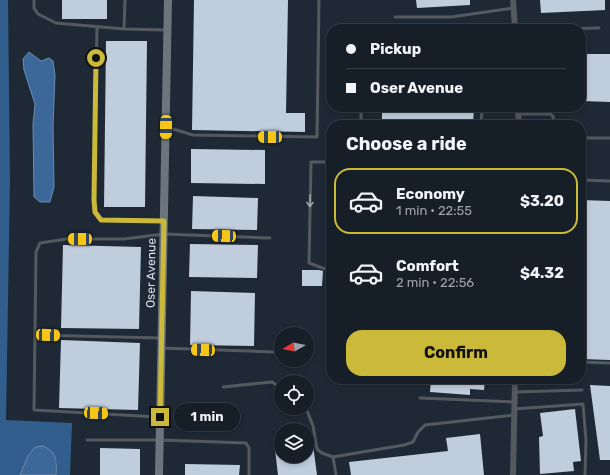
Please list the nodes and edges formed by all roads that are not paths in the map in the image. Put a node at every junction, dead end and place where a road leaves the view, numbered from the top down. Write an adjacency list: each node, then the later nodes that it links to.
1 (34, 0): 9 (lane)
2 (125, 0): 12 (lane)
3 (168, 0): 13 (street, Oser Avenue)
4 (320, 0): 16 (lane)
5 (513, 0): 6 (street)
6 (514, 8): 7 (lane); 8 (street)
7 (395, 17)
8 (515, 24)
9 (97, 27): 12 (lane); 22 (lane)
10 (586, 28): 11 (lane)
11 (599, 28)
12 (124, 29): 13 (lane)
13 (167, 30): 16 (street, Oser Avenue)
14 (534, 112): 15 (lane)
15 (554, 120)
16 (166, 127): 22 (street, Oser Avenue)
17 (586, 138): 18 (lane)
18 (610, 138)
19 (326, 162): 25 (lane, one-way to 25)
20 (586, 180): 21 (lane)
21 (610, 181)
22 (164, 221): 23 (street, Oser Avenue)
23 (164, 234): 24 (lane); 26 (lane); 27 (street, Oser Avenue)
24 (270, 238)
25 (326, 269)
26 (35, 335): 27 (lane); 40 (lane)
27 (162, 339): 28 (street, Oser Avenue)
28 (162, 348): 29 (lane); 40 (street, Oser Avenue)
29 (274, 352)
30 (586, 362): 31 (lane)
31 (610, 363)
32 (274, 383): 34 (lane)
33 (515, 384): 36 (street)
34 (222, 387)
35 (582, 390): 36 (lane)
36 (515, 392): 38 (street)
37 (420, 398): 38 (lane)
38 (514, 408): 43 (lane); 47 (street); 48 (lane)
39 (309, 415): 43 (lane)
40 (160, 417): 42 (street, Oser Avenue)
41 (86, 440): 42 (lane)
42 (160, 440): 44 (street, Oser Avenue); 45 (lane)
43 (333, 457): 46 (lane)
44 (159, 475)
45 (249, 475)
46 (336, 475)
47 (513, 475)
48 (585, 475)

